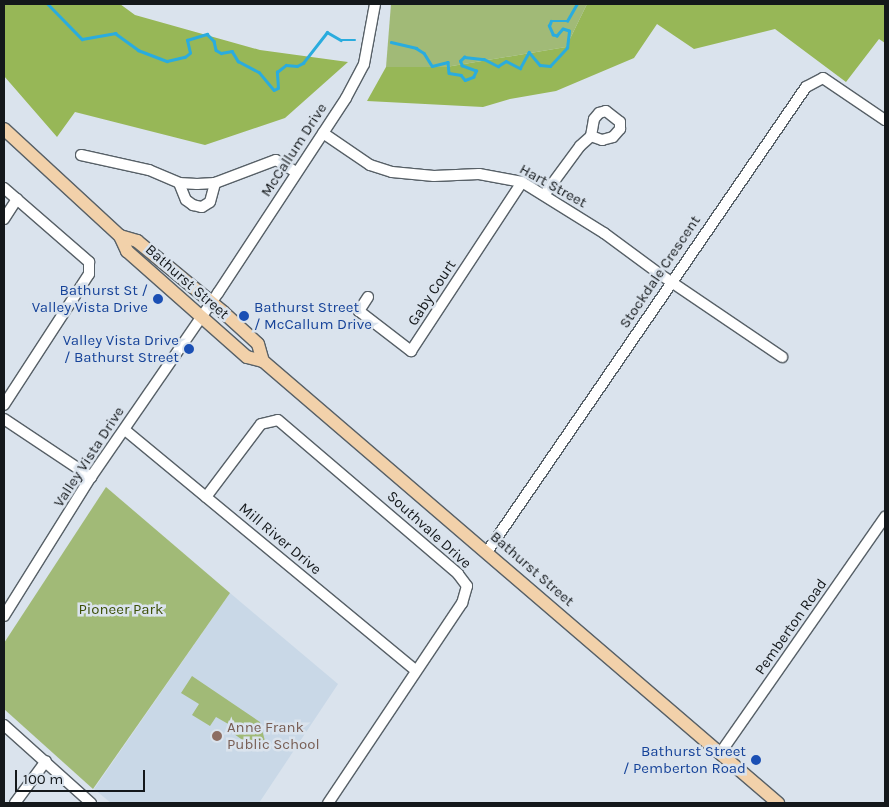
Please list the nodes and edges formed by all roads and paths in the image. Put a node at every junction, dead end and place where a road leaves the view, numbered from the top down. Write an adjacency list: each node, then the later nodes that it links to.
1 (375, 4): 4 (street, McCallum Drive)
2 (885, 120): 16 (street, Stockdale Crescent)
3 (4, 130): 15 (main road, Bathurst Street)
4 (323, 133): 7 (street, McCallum Drive); 8 (street, Hart Street)
5 (591, 136): 12 (street)
6 (81, 155): 9 (street)
7 (296, 172): 10 (street); 18 (street, McCallum Drive)
8 (522, 182): 12 (street, Hart Street); 17 (street, Gaby Court)
9 (179, 183): 10 (street); 10 (street)
10 (215, 183)
11 (4, 188): 13 (street)
12 (544, 195): 16 (street, Hart Street)
13 (17, 199): 14 (street); 22 (street)
14 (4, 219)
15 (120, 236): 18 (main road, Bathurst Street); 19 (main road, Bathurst Street)
16 (672, 281): 20 (street, Hart Street); 28 (street, Stockdale Crescent)
17 (368, 297)
18 (211, 302): 19 (street, McCallum Drive); 21 (main road, Bathurst Street)
19 (201, 315): 21 (main road, Bathurst Street); 24 (street, Valley Vista Drive)
20 (782, 356)
21 (263, 361): 28 (main road, Bathurst Street)
22 (4, 405)
23 (4, 419): 25 (street)
24 (125, 430): 25 (street, Valley Vista Drive); 26 (street, Mill River Drive)
25 (91, 477): 29 (street, Valley Vista Drive)
26 (206, 497): 30 (street, Mill River Drive); 30 (street, Southvale Drive)
27 (885, 518): 32 (street, Pemberton Road)
28 (487, 552): 32 (main road, Bathurst Street)
29 (4, 616)
30 (415, 670): 36 (street, Southvale Drive)
31 (4, 725): 33 (street)
32 (721, 752): 37 (main road, Bathurst Street)
33 (46, 761): 34 (street); 35 (street)
34 (15, 803)
35 (90, 803)
36 (328, 803)
37 (778, 803)

